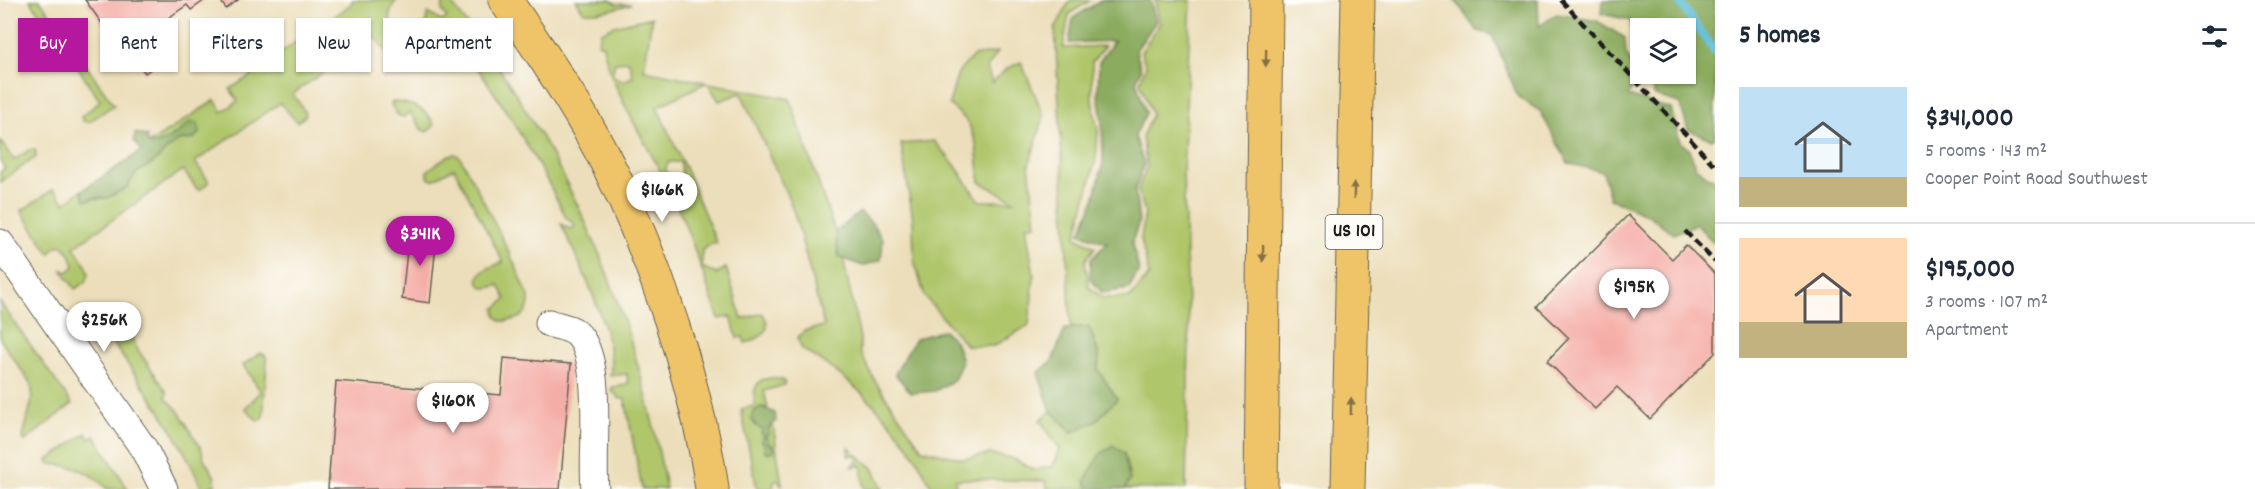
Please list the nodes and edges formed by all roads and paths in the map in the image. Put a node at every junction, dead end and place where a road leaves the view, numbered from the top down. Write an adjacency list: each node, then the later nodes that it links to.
1 (506, 0): 9 (main road)
2 (1266, 0): 10 (main road, one-way to 10)
3 (1358, 0): 6 (main road, US 101, one-way to 3)
4 (0, 243): 7 (street)
5 (549, 323): 8 (street)
6 (1350, 481)
7 (164, 489)
8 (595, 489)
9 (712, 489)
10 (1259, 489)

